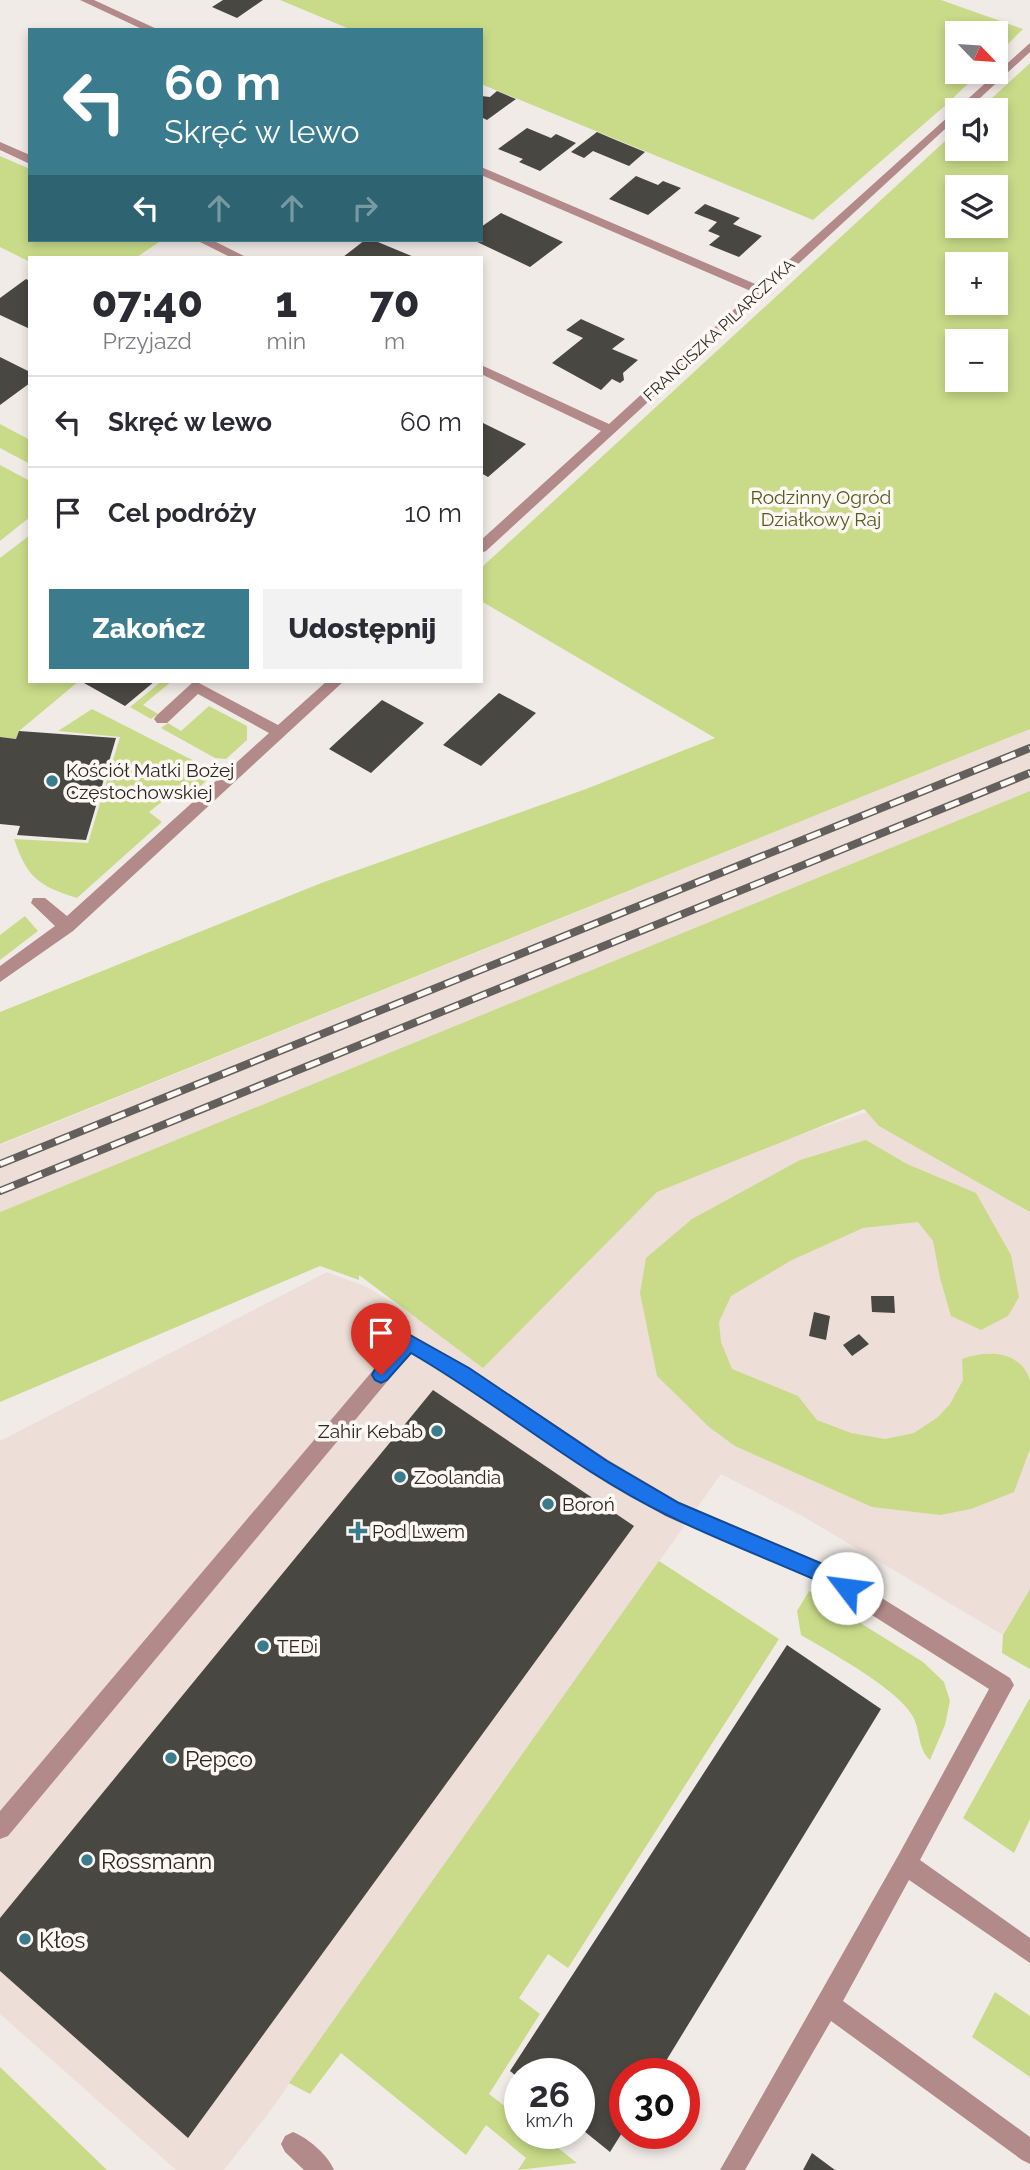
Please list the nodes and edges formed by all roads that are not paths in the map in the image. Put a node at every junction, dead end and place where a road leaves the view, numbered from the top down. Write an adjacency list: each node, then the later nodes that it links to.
1 (85, 0): 2 (street)
2 (149, 28)
3 (1030, 46): 4 (street, FRANCISZKA PILARCZYKA)
4 (972, 98)
5 (945, 123): 11 (street, FRANCISZKA PILARCZYKA)
6 (0, 146): 7 (street)
7 (28, 159)
8 (483, 172): 11 (street)
9 (206, 242): 10 (street)
10 (238, 256)
11 (762, 291): 13 (street, FRANCISZKA PILARCZYKA)
12 (483, 370): 13 (street)
13 (611, 430): 14 (street, FRANCISZKA PILARCZYKA)
14 (483, 546)
15 (334, 683): 17 (street)
16 (162, 719): 17 (street)
17 (279, 732): 19 (street)
18 (38, 903): 19 (street)
19 (67, 926): 20 (street)
20 (0, 975)
21 (0, 1828): 22 (street)
22 (906, 1864): 23 (street); 24 (street)
23 (1030, 1952)
24 (828, 2004): 26 (street); 28 (street)
25 (293, 2144): 27 (street)
26 (1030, 2152)
27 (322, 2170)
28 (732, 2170)

